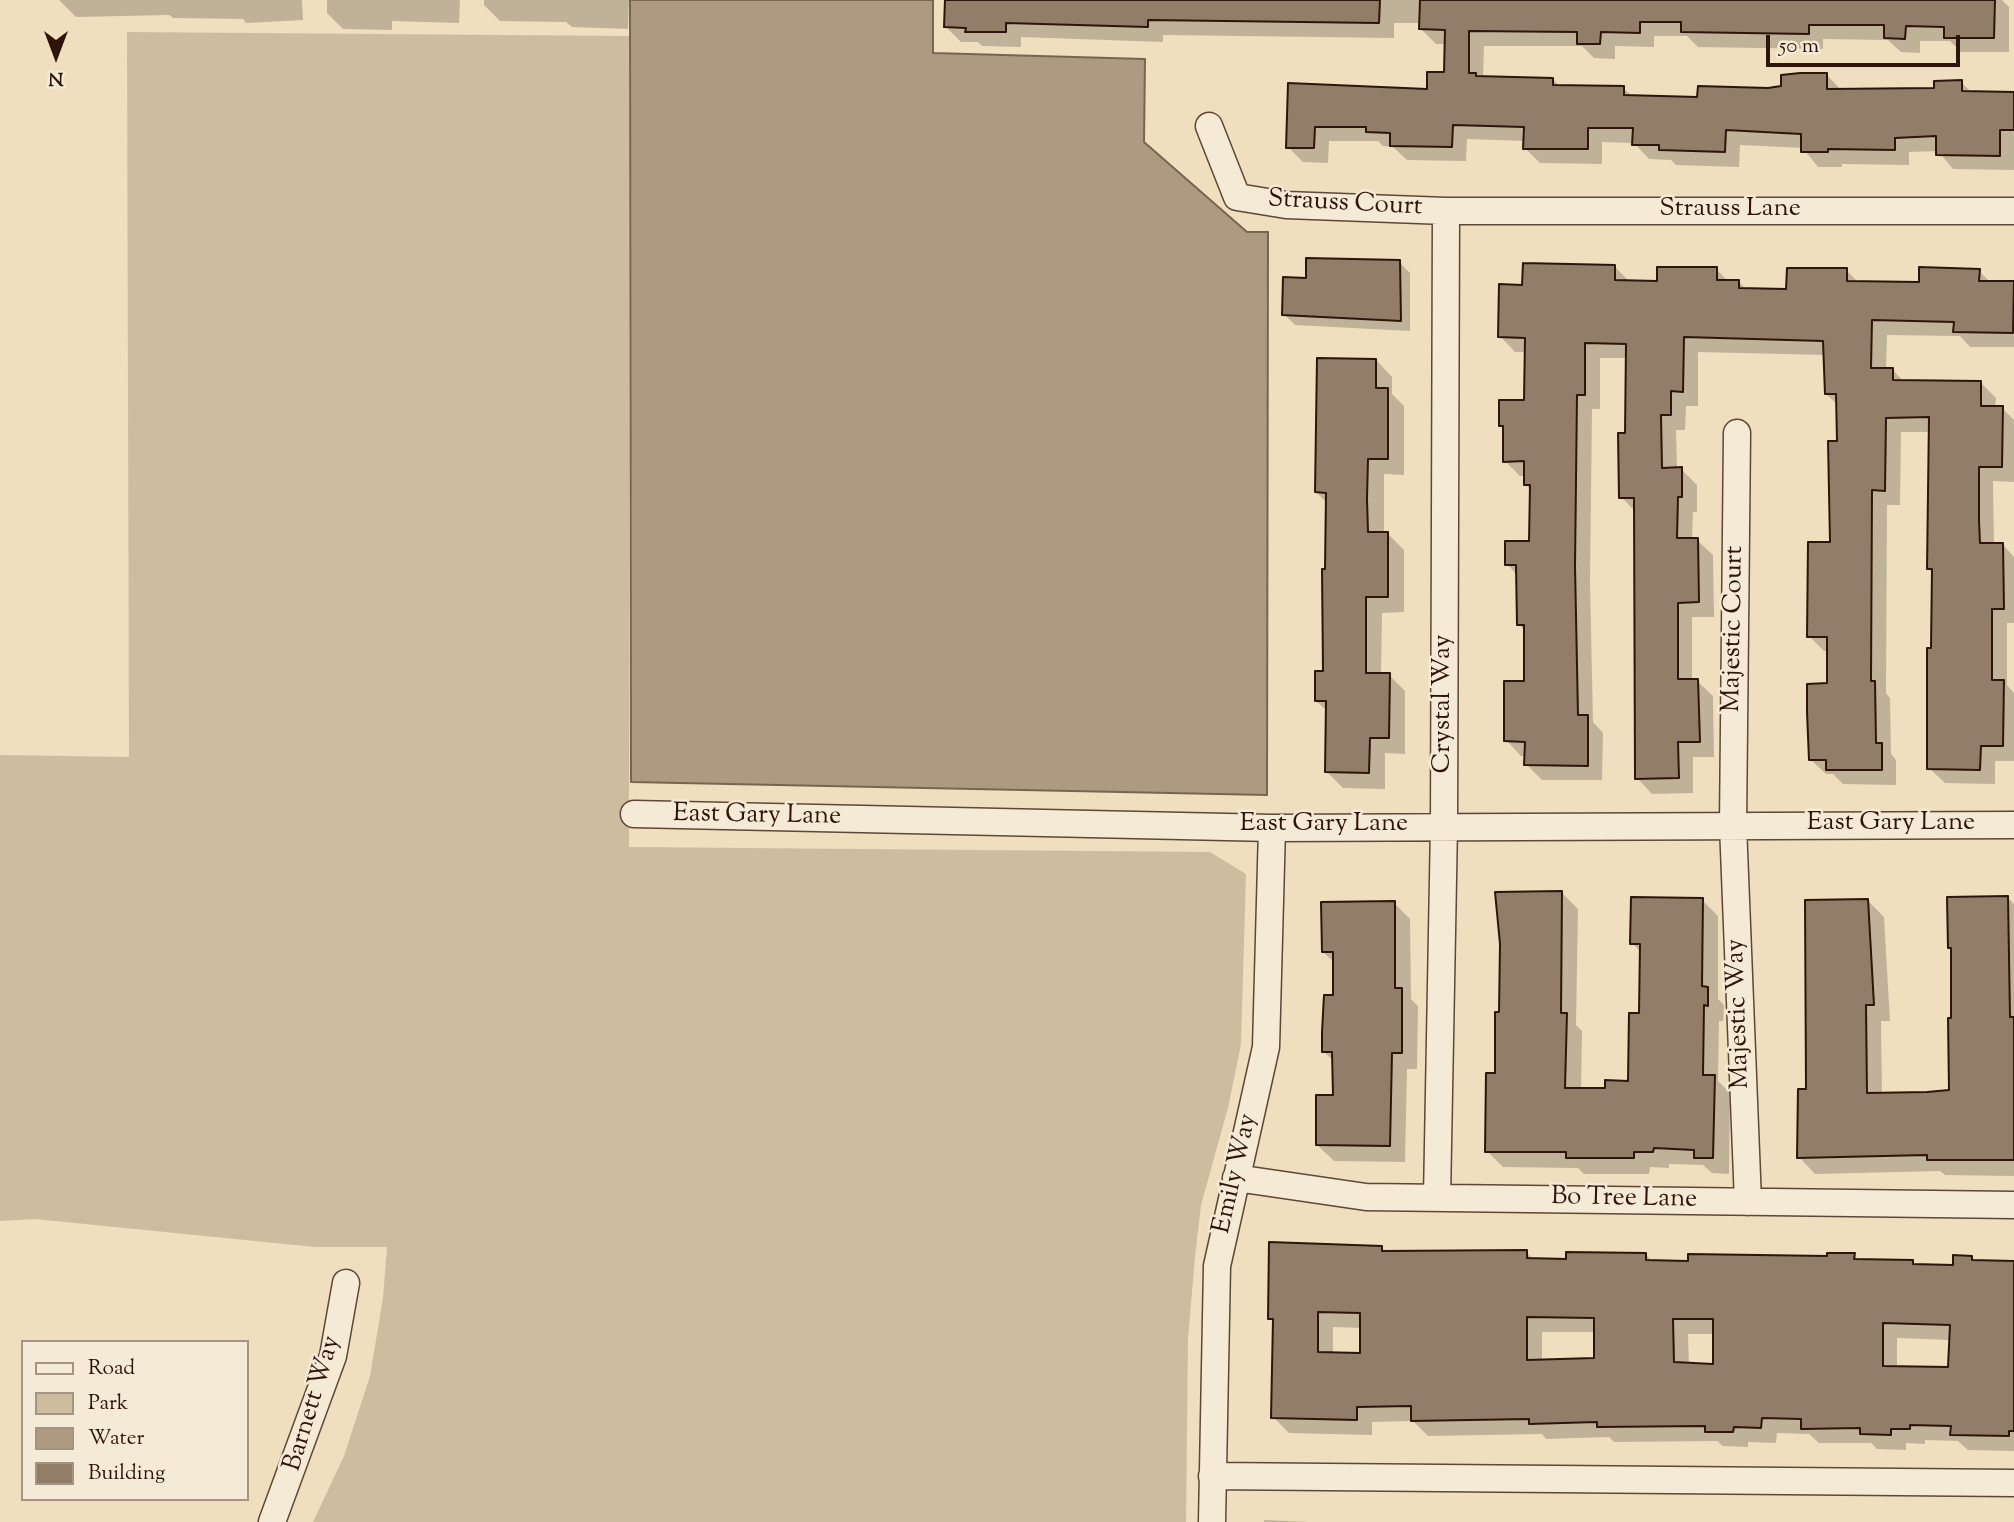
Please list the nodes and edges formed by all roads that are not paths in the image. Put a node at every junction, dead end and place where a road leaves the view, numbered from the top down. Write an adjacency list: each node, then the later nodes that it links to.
1 (1209, 126): 2 (street, Strauss Court)
2 (1446, 211): 3 (street, Strauss Lane); 6 (street, Crystal Way)
3 (2014, 211)
4 (1737, 433): 7 (street, Majestic Court)
5 (634, 814): 9 (street, East Gary Lane)
6 (1444, 825): 7 (street, East Gary Lane); 9 (street, East Gary Lane); 11 (street, Crystal Way)
7 (1733, 825): 8 (street, East Gary Lane); 12 (street, Majestic Way)
8 (2014, 825)
9 (1272, 828): 10 (street, Emily Way)
10 (1236, 1178): 11 (street, Bo Tree Lane); 15 (street, Emily Way)
11 (1437, 1198): 12 (street, Bo Tree Lane)
12 (1748, 1202): 13 (street, Bo Tree Lane)
13 (2014, 1205)
14 (346, 1283): 17 (street, Barnett Way)
15 (1213, 1476): 16 (street); 18 (street, Emily Way)
16 (2014, 1483)
17 (272, 1522)
18 (1212, 1522)

